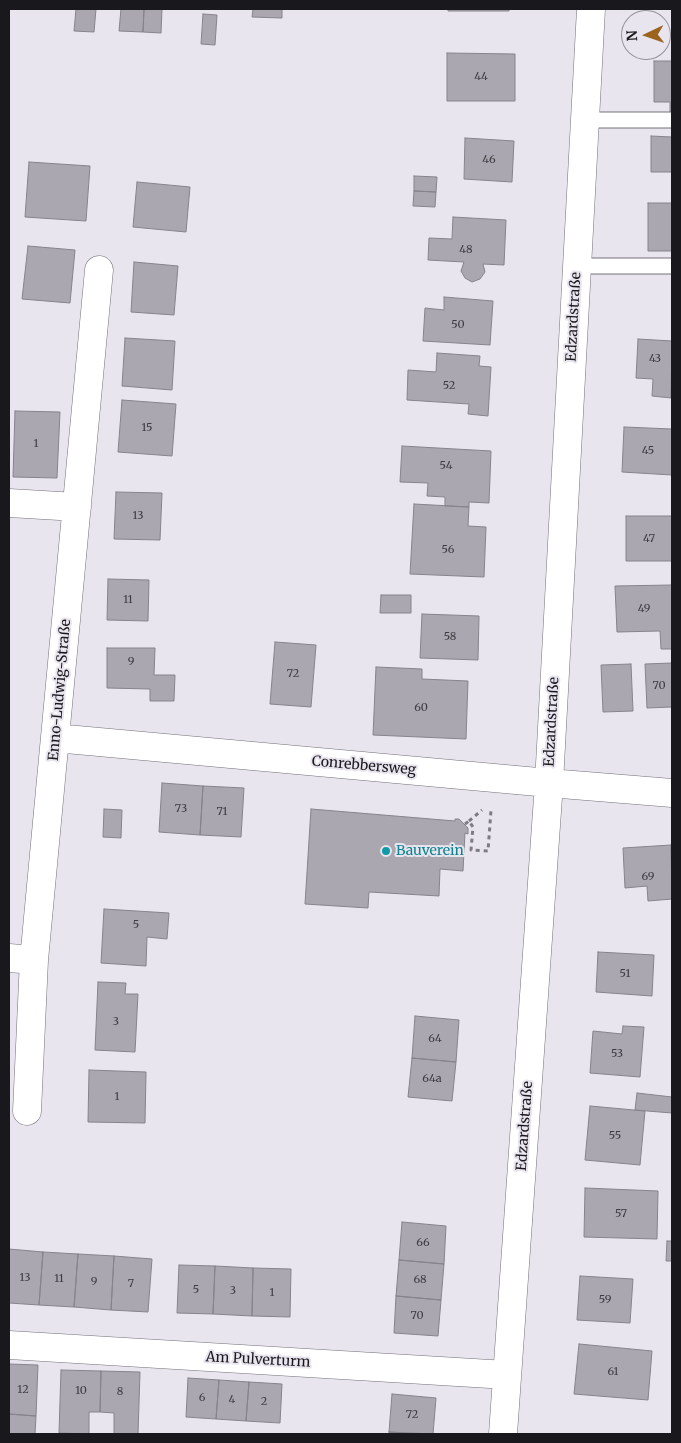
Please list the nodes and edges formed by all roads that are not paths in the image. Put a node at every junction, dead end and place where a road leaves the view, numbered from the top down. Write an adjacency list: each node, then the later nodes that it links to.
1 (591, 9): 2 (street, Edzardstraße)
2 (585, 120): 3 (lane); 4 (street, Edzardstraße)
3 (672, 120)
4 (577, 266): 5 (lane); 10 (street, Edzardstraße)
5 (672, 266)
6 (99, 270): 8 (street, Enno-Ludwig-Straße)
7 (9, 504): 8 (street)
8 (77, 507): 9 (street, Enno-Ludwig-Straße)
9 (55, 738): 10 (street, Conrebbersweg); 12 (street, Enno-Ludwig-Straße)
10 (549, 783): 11 (street, Conrebbersweg); 15 (street, Edzardstraße)
11 (672, 793)
12 (21, 959): 13 (street, Enno-Ludwig-Straße)
13 (27, 1111)
14 (9, 1345): 15 (street, Am Pulverturm)
15 (507, 1376): 16 (street, Edzardstraße)
16 (502, 1434)

